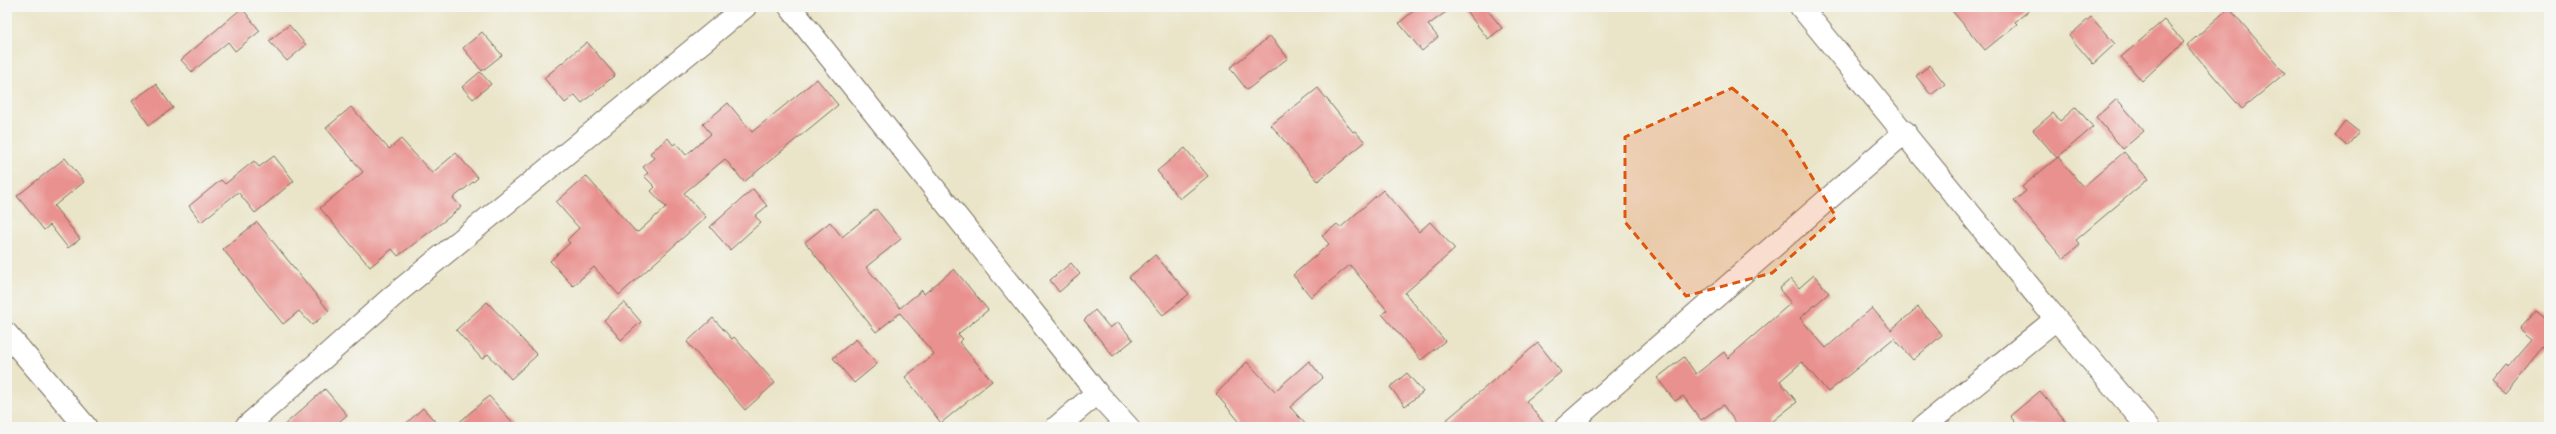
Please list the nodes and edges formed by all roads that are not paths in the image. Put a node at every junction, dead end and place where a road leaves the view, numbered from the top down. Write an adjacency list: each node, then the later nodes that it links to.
1 (745, 7): 9 (street)
2 (790, 7): 7 (street)
3 (1801, 7): 4 (street)
4 (1905, 132): 5 (street); 12 (street)
5 (2056, 319): 13 (street); 14 (street)
6 (7, 334): 8 (street)
7 (1097, 393): 10 (street); 11 (street)
8 (86, 427)
9 (246, 427)
10 (1057, 427)
11 (1128, 427)
12 (1566, 427)
13 (1923, 427)
14 (2148, 427)

